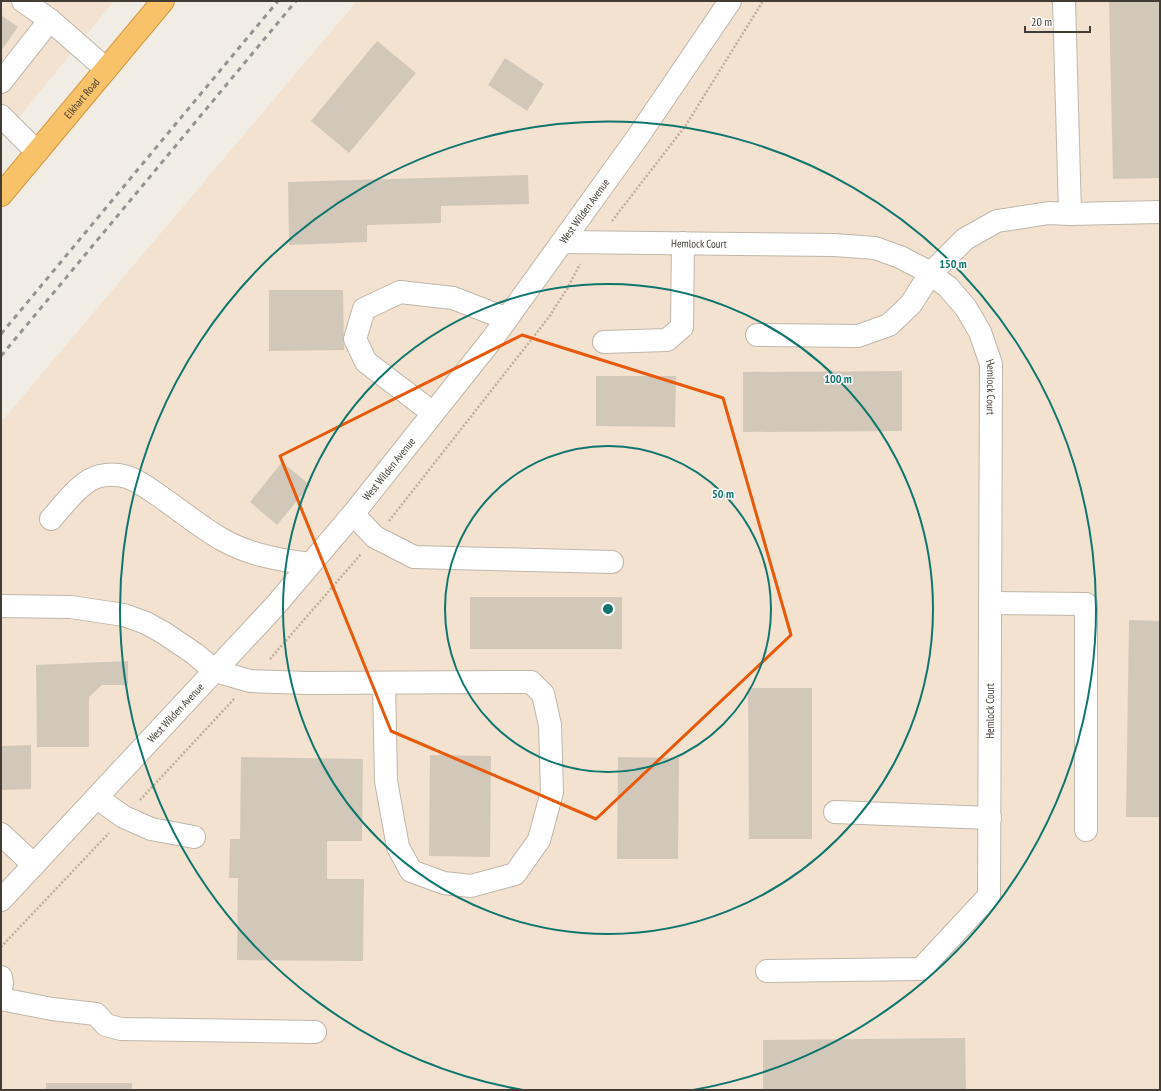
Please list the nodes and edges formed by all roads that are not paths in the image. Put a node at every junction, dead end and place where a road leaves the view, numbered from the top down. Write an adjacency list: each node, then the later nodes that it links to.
1 (23, 1): 5 (street)
2 (163, 1): 6 (highway, Elkhart Road)
3 (730, 1): 13 (street, West Wilden Avenue)
4 (1064, 1): 12 (street)
5 (50, 20): 6 (street); 7 (street)
6 (106, 69): 9 (highway, Elkhart Road)
7 (1, 82)
8 (1, 116): 9 (street)
9 (37, 152): 10 (highway, Elkhart Road)
10 (1, 195)
11 (1160, 212): 12 (street)
12 (1070, 214): 15 (street)
13 (563, 242): 14 (street, Hemlock Court); 16 (street, West Wilden Avenue)
14 (683, 244): 15 (street, Hemlock Court); 18 (street)
15 (930, 274): 17 (street); 24 (street, Hemlock Court)
16 (507, 319): 19 (street, West Wilden Avenue); 19 (street)
17 (757, 335)
18 (604, 342)
19 (433, 413): 20 (street, West Wilden Avenue)
20 (353, 514): 22 (street); 23 (street, West Wilden Avenue)
21 (51, 519): 23 (street)
22 (612, 562)
23 (310, 564): 26 (street, West Wilden Avenue)
24 (990, 603): 30 (street, Hemlock Court); 31 (street)
25 (1, 606): 26 (street)
26 (215, 671): 27 (street); 28 (street, West Wilden Avenue)
27 (384, 683): 27 (street)
28 (97, 798): 33 (street); 34 (street, West Wilden Avenue)
29 (835, 812): 30 (street)
30 (990, 818): 36 (street, Hemlock Court)
31 (1086, 830)
32 (1, 834): 34 (street)
33 (194, 836)
34 (34, 865): 35 (street, West Wilden Avenue)
35 (1, 900)
36 (767, 971)
37 (1, 977): 38 (street)
38 (1, 988)
39 (1, 999): 40 (street)
40 (315, 1032)

